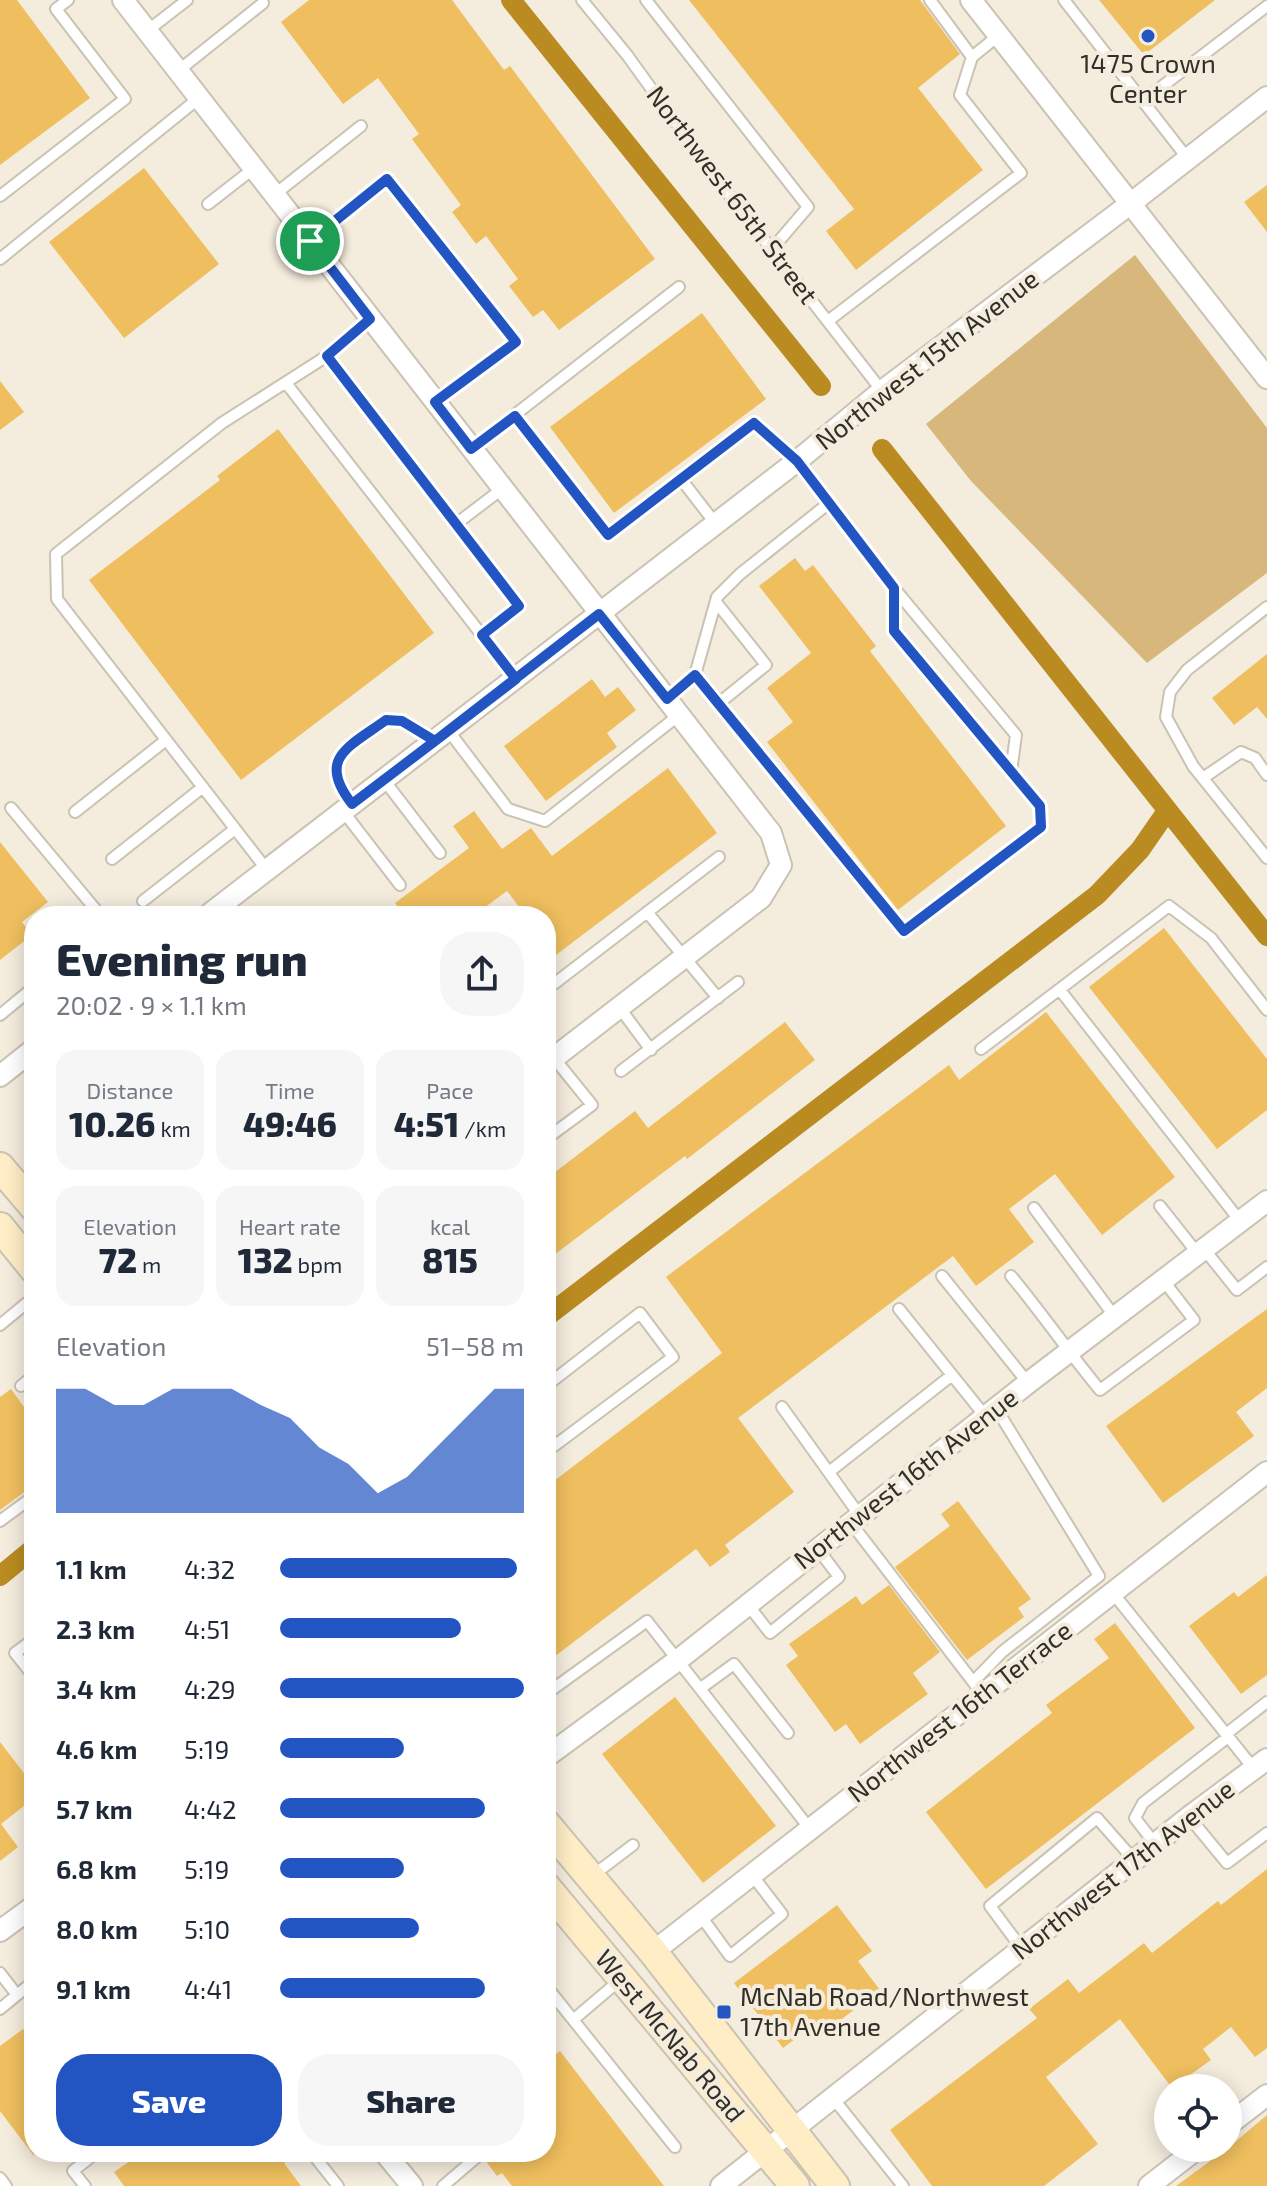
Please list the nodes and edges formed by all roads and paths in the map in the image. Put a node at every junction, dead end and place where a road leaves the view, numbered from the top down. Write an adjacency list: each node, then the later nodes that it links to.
1 (68, 0): 22 (lane)
2 (123, 0): 11 (street)
3 (187, 0): 11 (lane)
4 (582, 0): 26 (lane, Northwest 65th Street)
5 (646, 0): 26 (lane)
6 (930, 0): 13 (lane)
7 (971, 0): 12 (street)
8 (1064, 0): 17 (lane)
9 (263, 3): 14 (lane)
10 (1267, 6): 17 (lane)
11 (147, 31): 14 (street)
12 (999, 35): 13 (lane); 24 (street)
13 (972, 57): 30 (lane)
14 (178, 71): 16 (street)
15 (1267, 97): 19 (street, Northwest 15th Avenue)
16 (199, 98): 20 (street); 27 (lane)
17 (1143, 101): 19 (lane)
18 (361, 126): 21 (lane)
19 (1188, 159): 24 (street, Northwest 15th Avenue)
20 (253, 169): 21 (street); 23 (lane)
21 (274, 195): 25 (street)
22 (0, 196)
23 (208, 204)
24 (1130, 204): 32 (street); 34 (street, Northwest 15th Avenue)
25 (310, 241): 29 (street); 35 (lane)
26 (772, 249): 30 (lane, Northwest 65th Street)
27 (0, 259)
28 (679, 287): 36 (lane)
29 (370, 319): 31 (lane); 35 (street)
30 (828, 321): 34 (lane, Northwest 65th Street)
31 (327, 356): 33 (lane); 43 (lane)
32 (1267, 378)
33 (286, 383): 48 (lane); 54 (lane)
34 (882, 391): 38 (street, Northwest 15th Avenue)
35 (435, 402): 37 (street)
36 (515, 416): 37 (lane); 39 (lane)
37 (471, 449): 40 (street)
38 (797, 461): 39 (lane); 41 (lane); 42 (street, Northwest 15th Avenue)
39 (681, 479): 42 (lane)
40 (502, 489): 43 (lane); 47 (street)
41 (829, 503): 44 (lane); 45 (lane)
42 (715, 523): 47 (street, Northwest 15th Avenue)
43 (456, 524): 48 (lane)
44 (894, 588): 55 (lane); 55 (lane)
45 (716, 602): 49 (lane); 51 (lane)
46 (1267, 607): 57 (lane)
47 (599, 614): 50 (street, Northwest 15th Avenue); 52 (street)
48 (482, 635): 50 (lane)
49 (695, 675): 51 (lane); 52 (lane)
50 (516, 679): 53 (street, Northwest 15th Avenue)
51 (718, 704): 55 (lane)
52 (673, 707): 53 (lane); 74 (street)
53 (442, 736): 58 (street, Northwest 15th Avenue); 61 (lane)
54 (166, 740): 59 (lane); 62 (lane)
55 (1011, 772)
56 (1267, 775): 57 (lane)
57 (1203, 778): 66 (lane)
58 (384, 780): 61 (street, Northwest 15th Avenue); 64 (lane)
59 (203, 787): 63 (lane); 67 (lane)
60 (11, 808): 71 (lane)
61 (348, 808): 68 (street, Northwest 15th Avenue); 69 (lane)
62 (75, 812)
63 (235, 829): 68 (lane); 70 (lane)
64 (440, 853)
65 (719, 857): 73 (lane)
66 (1267, 858)
67 (112, 859)
68 (267, 870): 72 (street, Northwest 15th Avenue)
69 (400, 885)
70 (143, 901)
71 (93, 906)
72 (226, 906)
73 (647, 912): 74 (lane); 75 (lane)
74 (684, 957): 79 (lane); 80 (street)
75 (556, 982)
76 (738, 982): 79 (lane)
77 (1060, 990): 81 (lane); 83 (lane); 96 (lane)
78 (24, 995): 82 (lane)
79 (718, 998): 84 (lane)
80 (619, 1007): 84 (lane); 85 (street)
81 (1267, 1010)
82 (0, 1015)
83 (981, 1049)
84 (651, 1050): 88 (lane)
85 (556, 1056)
86 (24, 1057): 89 (street)
87 (556, 1067): 90 (lane)
88 (621, 1071)
89 (0, 1076)
90 (556, 1132)
91 (0, 1167): 92 (main road)
92 (24, 1195)
93 (1267, 1201): 96 (street, Northwest 16th Avenue)
94 (1160, 1206): 98 (lane)
95 (1034, 1208): 106 (lane)
96 (1240, 1221): 98 (street, Northwest 16th Avenue)
97 (0, 1227): 99 (main road)
98 (1201, 1252): 100 (lane); 103 (street, Northwest 16th Avenue)
99 (24, 1257)
100 (1267, 1267)
101 (942, 1276): 112 (lane)
102 (1011, 1276): 108 (lane)
103 (1163, 1280): 106 (street, Northwest 16th Avenue); 108 (lane)
104 (24, 1305): 107 (lane)
105 (899, 1309): 109 (lane)
106 (1115, 1317): 108 (street, Northwest 16th Avenue)
107 (0, 1325)
108 (1068, 1352): 112 (street, Northwest 16th Avenue)
109 (952, 1375): 115 (lane); 117 (lane)
110 (556, 1378): 116 (lane)
111 (24, 1383): 113 (lane)
112 (1028, 1383): 115 (street, Northwest 16th Avenue)
113 (21, 1386)
114 (782, 1407): 117 (lane)
115 (991, 1412): 120 (street, Northwest 16th Avenue); 130 (lane)
116 (556, 1445)
117 (829, 1472): 120 (lane)
118 (1267, 1472): 123 (street, Northwest 16th Terrace)
119 (24, 1503): 121 (lane)
120 (856, 1519): 122 (street, Northwest 16th Avenue); 130 (lane)
121 (0, 1521)
122 (818, 1549): 124 (street, Northwest 16th Avenue); 124 (lane)
123 (1113, 1593): 130 (street, Northwest 16th Terrace); 133 (lane)
124 (748, 1605): 126 (street, Northwest 16th Avenue)
125 (24, 1646): 127 (lane)
126 (678, 1660): 128 (lane); 129 (lane); 134 (street, Northwest 16th Avenue)
127 (24, 1664)
128 (556, 1687)
129 (701, 1688): 132 (lane); 137 (lane)
130 (978, 1688): 137 (street, Northwest 16th Terrace)
131 (1267, 1702): 133 (lane)
132 (788, 1733)
133 (1227, 1735): 135 (lane); 140 (lane)
134 (556, 1750)
135 (1260, 1764): 136 (street, Northwest 17th Avenue)
136 (1189, 1817): 138 (lane); 140 (street, Northwest 17th Avenue)
137 (810, 1829): 143 (street, Northwest 16th Terrace)
138 (1267, 1833)
139 (556, 1836): 144 (main road, West McNab Road)
140 (1155, 1844): 142 (street, Northwest 17th Avenue)
141 (633, 1845): 144 (lane)
142 (1134, 1860): 149 (street, Northwest 17th Avenue); 149 (lane)
143 (752, 1875): 147 (street, Northwest 16th Terrace); 147 (lane)
144 (590, 1877): 150 (main road, West McNab Road)
145 (556, 1899): 152 (main road, West McNab Road)
146 (24, 1913): 148 (street)
147 (700, 1915): 150 (street, Northwest 16th Terrace)
148 (0, 1931)
149 (1022, 1949): 159 (street, Northwest 17th Avenue)
150 (653, 1952): 161 (main road, West McNab Road)
151 (0, 1973): 154 (lane)
152 (622, 1978): 157 (lane); 163 (main road, West McNab Road)
153 (24, 1989): 154 (lane)
154 (17, 1995): 156 (lane)
155 (556, 1999): 157 (lane)
156 (0, 2009)
157 (573, 2020): 162 (lane)
158 (1267, 2095): 160 (street)
159 (833, 2098): 161 (street, Northwest 17th Avenue); 178 (lane)
160 (1242, 2114)
161 (791, 2131): 163 (street, Northwest 17th Avenue); 177 (main road, West McNab Road)
162 (675, 2147)
163 (766, 2151): 175 (street, Northwest 17th Avenue); 176 (main road, West McNab Road)
164 (84, 2162): 172 (lane)
165 (319, 2162): 173 (lane)
166 (392, 2162): 170 (street)
167 (471, 2162): 174 (lane)
168 (1180, 2162): 179 (street)
169 (0, 2178): 171 (lane)
170 (410, 2185)
171 (6, 2186)
172 (85, 2186)
173 (338, 2186)
174 (443, 2186)
175 (721, 2186)
176 (795, 2186)
177 (835, 2186)
178 (903, 2186)
179 (1149, 2186)

